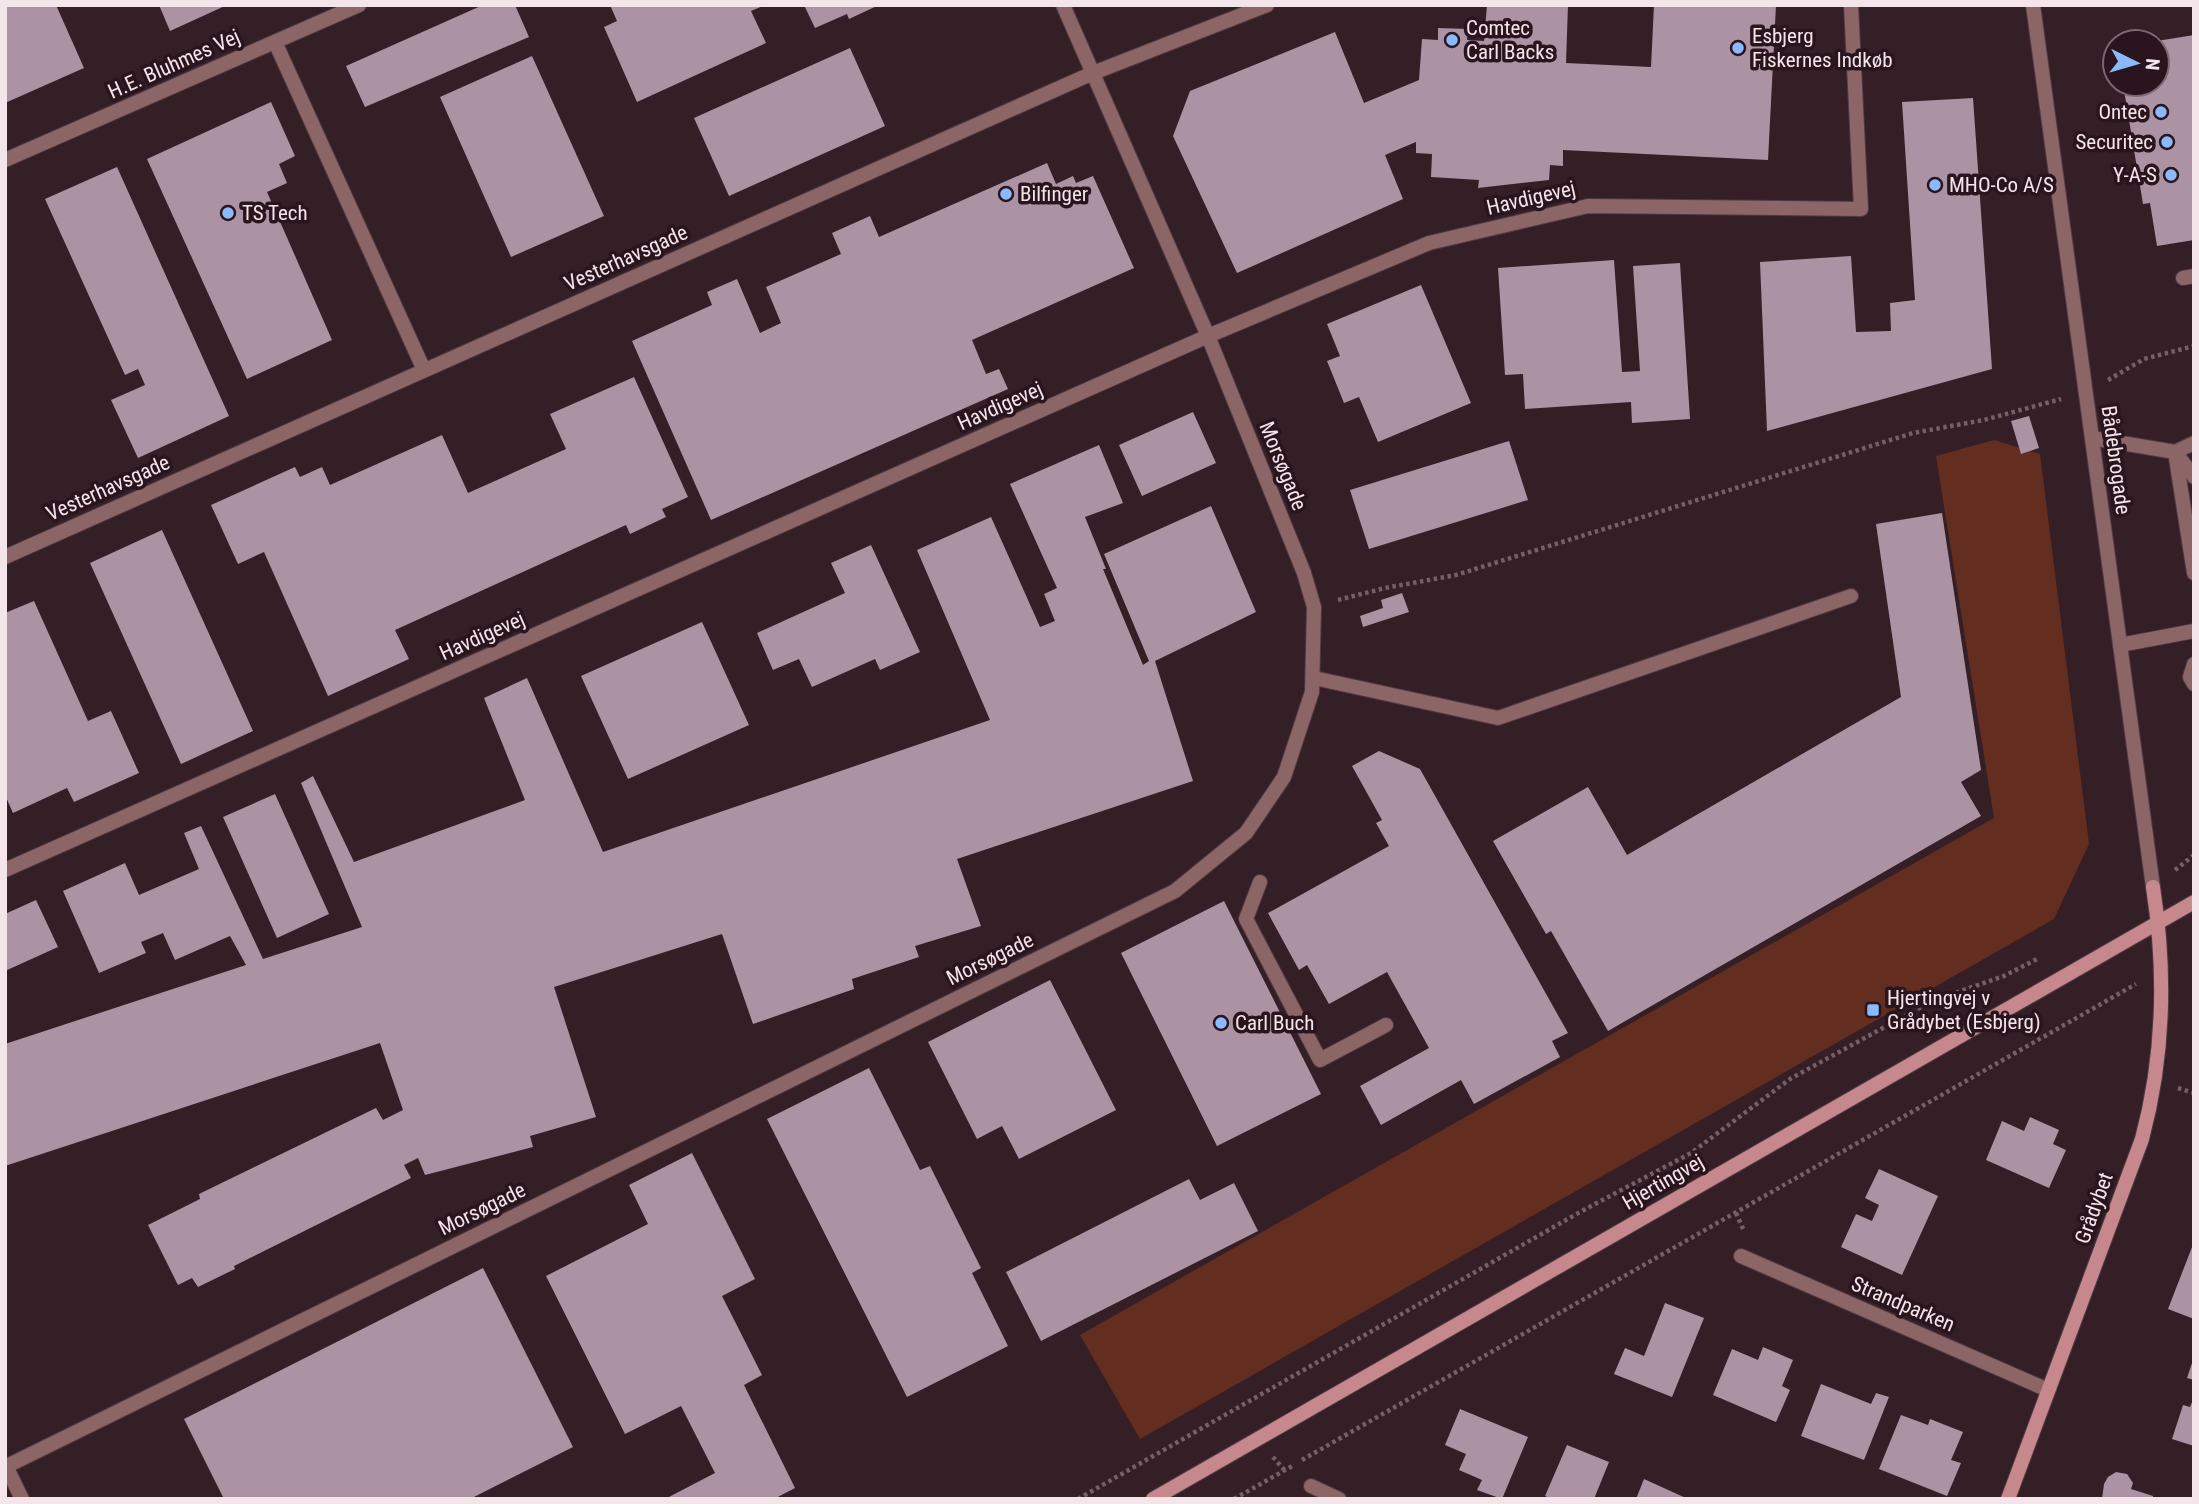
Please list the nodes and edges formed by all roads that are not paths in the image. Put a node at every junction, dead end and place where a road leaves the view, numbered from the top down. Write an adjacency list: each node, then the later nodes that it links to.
1 (359, 5): 6 (street, H.E. Bluhmes Vej)
2 (1063, 5): 7 (street, Morsøgade)
3 (1267, 5): 7 (street, Vesterhavsgade)
4 (1851, 5): 9 (street, Havdigevej)
5 (2033, 5): 11 (street, Bådebrogade)
6 (275, 42): 8 (street, H.E. Bluhmes Vej); 10 (street)
7 (1093, 73): 9 (street, Morsøgade); 10 (street, Vesterhavsgade)
8 (5, 160)
9 (1208, 336): 21 (street, Morsøgade); 23 (street, Havdigevej)
10 (424, 370): 15 (street, Vesterhavsgade)
11 (2092, 438): 13 (street); 19 (street, Bådebrogade)
12 (2194, 443): 13 (street)
13 (2175, 452): 14 (street); 16 (street)
14 (2194, 477)
15 (5, 557)
16 (2194, 573)
17 (1851, 596): 21 (street)
18 (2194, 631): 19 (street)
19 (2120, 645): 25 (street, Bådebrogade)
20 (2194, 664): 22 (street)
21 (1314, 678): 31 (street, Morsøgade)
22 (2194, 684)
23 (5, 870)
24 (1260, 883): 28 (street)
25 (2153, 887): 27 (main road, Bådebrogade)
26 (2194, 902): 27 (main road, Hjertingvej)
27 (2158, 921): 30 (main road, Grådybet); 34 (main road, Hjertingvej)
28 (1386, 1025)
29 (1741, 1256): 30 (street, Strandparken)
30 (2049, 1390): 36 (main road, Grådybet)
31 (6, 1467): 33 (street)
32 (1311, 1486): 35 (street)
33 (22, 1499)
34 (1153, 1499)
35 (1339, 1499)
36 (2008, 1499)

